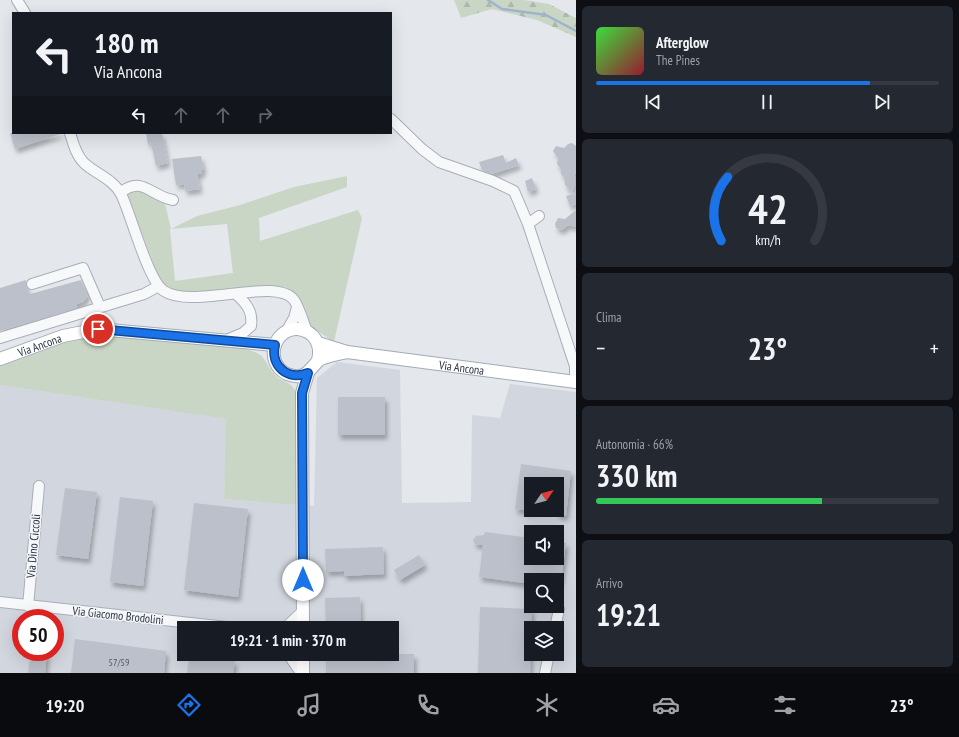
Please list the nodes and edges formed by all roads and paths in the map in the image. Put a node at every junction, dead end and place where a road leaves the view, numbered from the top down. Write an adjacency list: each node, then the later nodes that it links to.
1 (17, 0): 2 (street)
2 (24, 12)
3 (392, 120): 8 (street)
4 (70, 134): 5 (street)
5 (120, 193): 6 (street); 10 (street)
6 (173, 200)
7 (539, 216): 8 (street)
8 (528, 224): 25 (street)
9 (32, 284): 12 (street)
10 (159, 286): 11 (street); 12 (street)
11 (237, 294): 13 (street); 17 (street)
12 (100, 307): 16 (street)
13 (297, 307): 14 (street); 15 (street)
14 (286, 332): 15 (main road); 19 (main road)
15 (307, 332): 18 (main road, Via Ancona)
16 (0, 338)
17 (226, 340): 19 (main road, Via Ancona); 21 (main road, Via Ancona)
18 (318, 343): 20 (main road, Via Ancona); 22 (main road)
19 (274, 350): 24 (main road)
20 (347, 352): 22 (main road, Via Ancona); 25 (main road, Via Ancona)
21 (0, 359)
22 (318, 360): 23 (main road)
23 (308, 373): 24 (main road); 26 (main road)
24 (292, 375): 26 (main road)
25 (575, 382)
26 (302, 393): 30 (main road)
27 (39, 486): 29 (street, Via Dino Ciccoli)
28 (0, 602): 29 (street, Via Giacomo Brodolini)
29 (28, 606): 33 (street, Via Giacomo Brodolini)
30 (304, 611): 31 (street); 32 (main road)
31 (293, 621)
32 (303, 621)
33 (177, 622)
34 (293, 661): 37 (street)
35 (303, 661): 37 (main road)
36 (547, 661): 38 (street)
37 (302, 673)
38 (544, 673)

